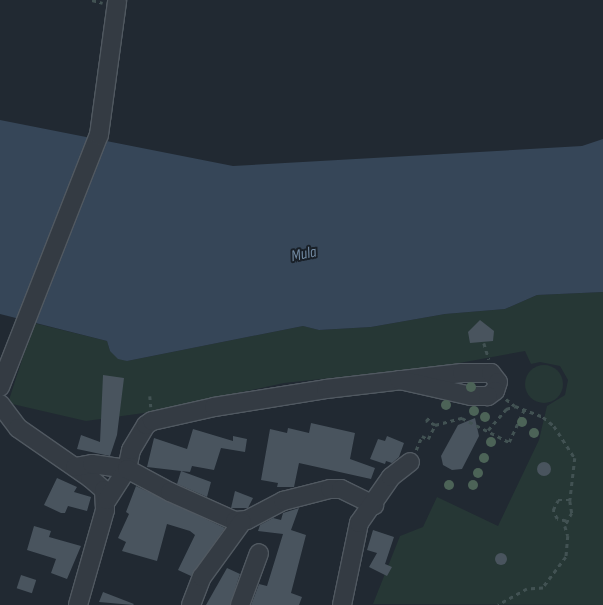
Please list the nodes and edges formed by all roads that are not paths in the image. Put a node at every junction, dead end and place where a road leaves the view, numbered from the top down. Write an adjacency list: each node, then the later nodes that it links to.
1 (117, 1): 3 (street)
2 (400, 380): 7 (street)
3 (0, 387)
4 (0, 404): 6 (street)
5 (410, 462): 9 (street)
6 (75, 467): 7 (street); 8 (street)
7 (127, 469): 8 (street); 10 (street)
8 (106, 500): 12 (street)
9 (374, 505): 10 (street); 15 (street)
10 (242, 522): 13 (street)
11 (259, 553): 14 (street)
12 (78, 605)
13 (191, 605)
14 (240, 605)
15 (342, 605)

